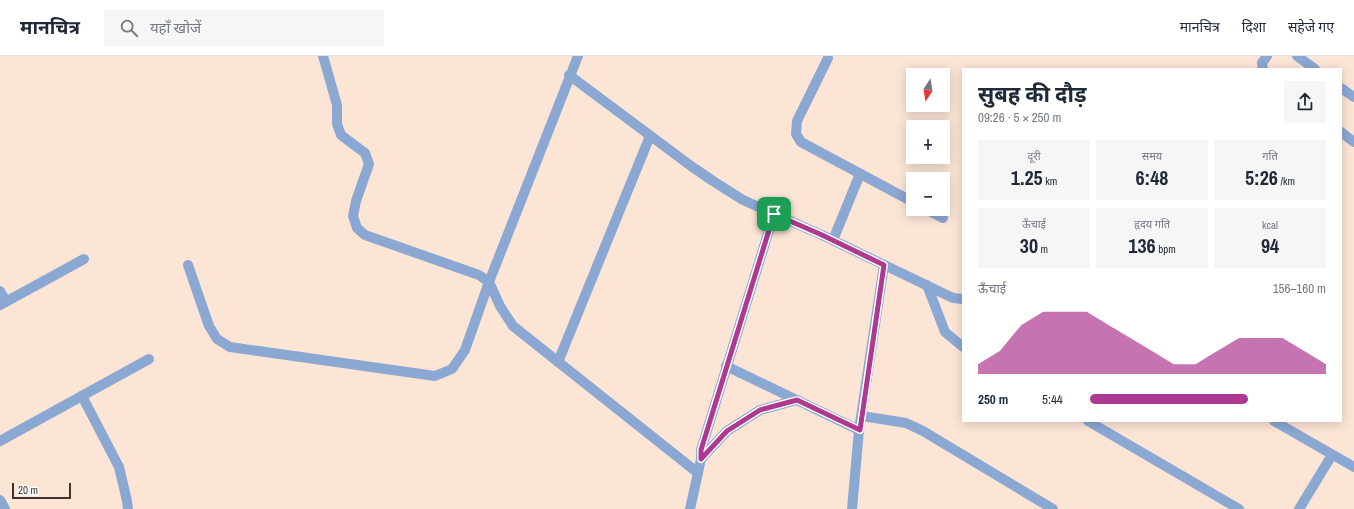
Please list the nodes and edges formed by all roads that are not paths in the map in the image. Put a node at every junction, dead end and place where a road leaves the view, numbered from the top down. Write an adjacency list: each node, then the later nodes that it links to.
1 (323, 56): 23 (street)
2 (578, 56): 8 (street)
3 (1267, 56): 6 (street)
4 (1297, 56): 7 (street)
5 (828, 58): 14 (street)
6 (1263, 68)
7 (1314, 68)
8 (569, 75): 12 (street); 23 (street)
9 (1342, 89): 10 (street)
10 (1354, 97)
11 (1342, 133): 13 (street)
12 (650, 136): 16 (street); 30 (street)
13 (1354, 142)
14 (860, 174): 15 (street); 19 (street)
15 (906, 198)
16 (774, 214): 19 (street); 31 (street)
17 (939, 216): 18 (street)
18 (943, 218)
19 (833, 240): 22 (street)
20 (84, 259): 27 (street)
21 (188, 265): 23 (street)
22 (884, 265): 24 (street); 34 (street)
23 (489, 282): 30 (street)
24 (927, 285): 26 (street); 28 (street)
25 (0, 291): 27 (street)
26 (962, 298)
27 (3, 303)
28 (962, 346)
29 (149, 359): 32 (street)
30 (558, 362): 42 (street)
31 (726, 366): 33 (street); 40 (street)
32 (82, 396): 38 (street); 45 (street)
33 (797, 400): 37 (street); 40 (street)
34 (862, 416): 37 (street); 48 (street)
35 (1090, 422): 49 (street)
36 (1276, 422): 39 (street)
37 (860, 430): 47 (street)
38 (0, 441)
39 (1332, 455): 41 (street); 50 (street)
40 (701, 459): 42 (street)
41 (1354, 467)
42 (698, 473): 46 (street)
43 (0, 500): 44 (street)
44 (5, 509)
45 (128, 509)
46 (690, 509)
47 (852, 509)
48 (1053, 509)
49 (1239, 509)
50 (1299, 509)

